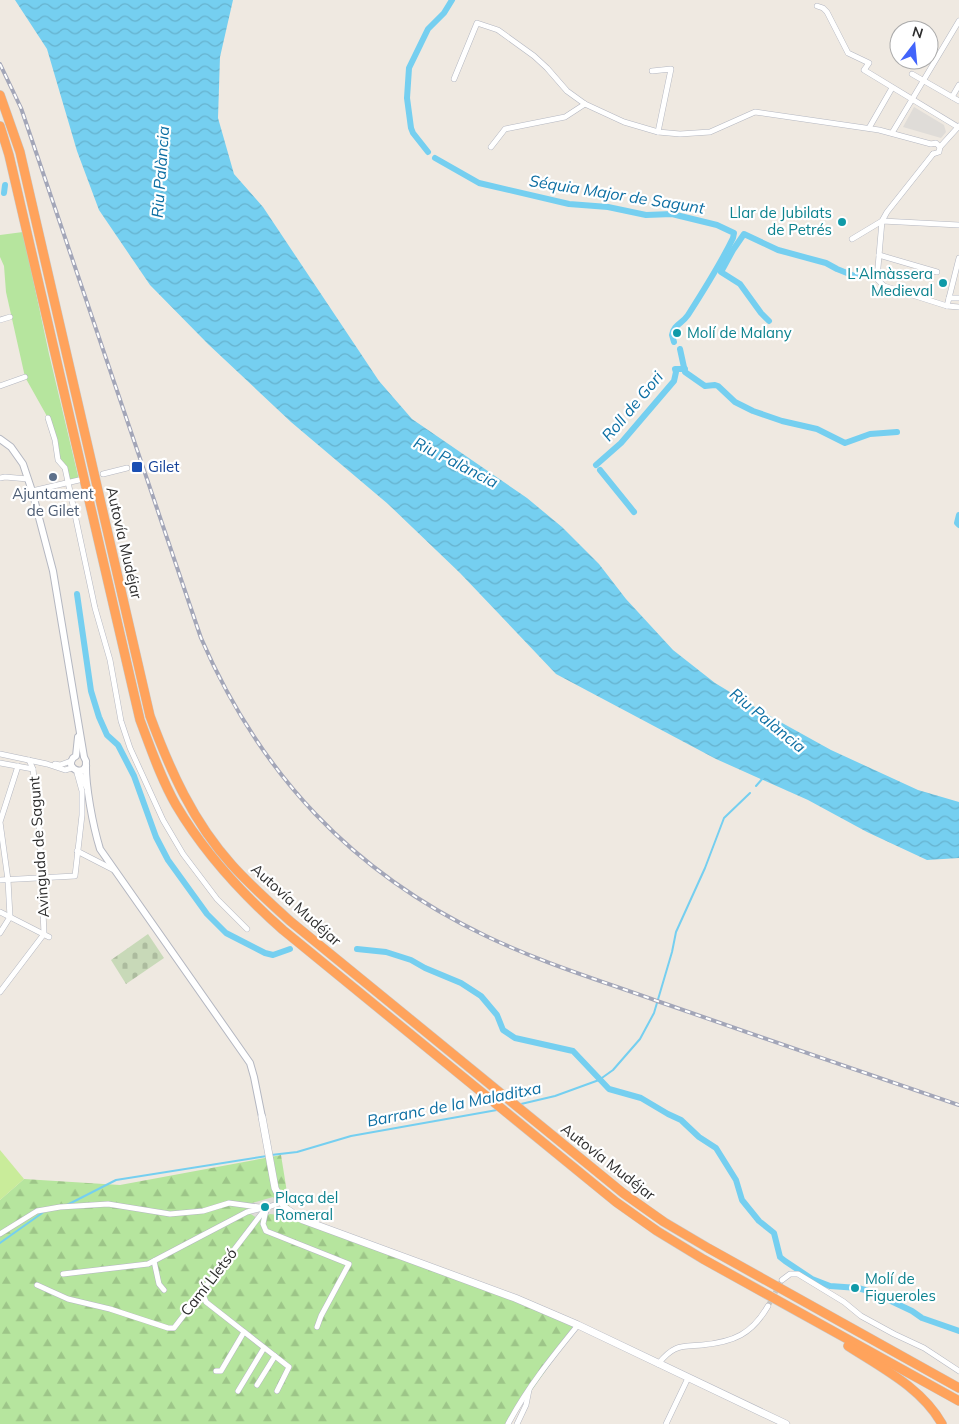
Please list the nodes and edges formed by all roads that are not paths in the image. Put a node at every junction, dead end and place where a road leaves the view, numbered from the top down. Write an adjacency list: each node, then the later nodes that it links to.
1 (817, 6): 8 (street)
2 (959, 21): 6 (street)
3 (652, 71): 17 (street)
4 (912, 74): 6 (street)
5 (454, 80): 13 (street)
6 (924, 81): 10 (street); 11 (street)
7 (959, 85): 10 (street)
8 (892, 88): 11 (street); 15 (street)
9 (0, 94): 84 (highway, Autovía Mudéjar)
10 (952, 97): 12 (street)
11 (913, 101): 16 (street); 18 (street)
12 (959, 101)
13 (585, 104): 17 (street); 20 (street)
14 (0, 126): 79 (highway, Autovía Mudéjar)
15 (869, 128): 17 (street); 18 (street)
16 (958, 129): 21 (street)
17 (658, 132)
18 (892, 133): 19 (street)
19 (931, 144): 21 (street); 22 (street)
20 (491, 147)
21 (940, 148): 22 (street)
22 (933, 154): 23 (street)
23 (882, 221): 24 (street); 25 (street); 26 (street)
24 (959, 225)
25 (852, 238)
26 (879, 255): 28 (street); 32 (street)
27 (959, 258): 29 (street)
28 (937, 272)
29 (957, 272): 30 (street)
30 (949, 298): 31 (street); 32 (street)
31 (959, 298)
32 (947, 306): 33 (street)
33 (959, 306)
34 (10, 317): 35 (street)
35 (0, 320)
36 (25, 377): 37 (street)
37 (0, 386)
38 (48, 418): 45 (street)
39 (0, 439): 43 (street)
40 (127, 468): 41 (street)
41 (103, 474)
42 (0, 478): 43 (street)
43 (28, 478): 46 (street)
44 (79, 480): 45 (street)
45 (68, 482): 46 (street); 64 (street)
46 (32, 491): 47 (street)
47 (79, 728): 49 (street); 52 (street)
48 (0, 754): 50 (street)
49 (84, 757): 52 (street); 54 (street)
50 (29, 760): 52 (street); 55 (street, Avinguda de Sagunt)
51 (0, 763): 53 (street)
52 (75, 765): 54 (street); 56 (street); 57 (street)
53 (18, 766): 55 (street); 61 (street)
54 (86, 766): 56 (street)
55 (33, 770): 59 (street, Avinguda de Sagunt)
56 (89, 794): 58 (street)
57 (77, 851): 58 (street); 59 (street)
58 (115, 870): 68 (street)
59 (42, 878): 61 (street); 66 (street, Avinguda de Sagunt)
60 (0, 880): 61 (street)
61 (8, 880): 63 (street)
62 (0, 912): 63 (street)
63 (10, 917): 65 (street); 66 (street)
64 (247, 929)
65 (0, 934)
66 (46, 936): 67 (street)
67 (0, 992)
68 (262, 1117): 69 (main road)
69 (282, 1202): 70 (street); 80 (main road)
70 (266, 1208): 71 (street); 72 (street); 77 (street, Camí Lletsó); 81 (street)
71 (0, 1234)
72 (154, 1261): 73 (street); 76 (street)
73 (63, 1274)
74 (782, 1280): 88 (street)
75 (37, 1285): 77 (street, Camí Lletsó)
76 (164, 1290)
77 (202, 1292): 82 (street)
78 (768, 1306): 86 (street)
79 (794, 1310): 96 (highway, Autovía Mudéjar); 101 (highway)
80 (578, 1326): 86 (main road); 93 (street)
81 (317, 1327)
82 (244, 1332): 83 (street); 87 (street)
83 (264, 1348): 85 (street); 94 (street)
84 (888, 1348): 90 (highway); 92 (highway, Autovía Mudéjar)
85 (275, 1356): 91 (street); 95 (street)
86 (658, 1364): 89 (main road)
87 (216, 1371)
88 (959, 1371)
89 (688, 1378): 99 (street); 100 (main road)
90 (959, 1382)
91 (258, 1385)
92 (959, 1388)
93 (529, 1389): 97 (street); 98 (street)
94 (238, 1391)
95 (277, 1392)
96 (959, 1402)
97 (519, 1423)
98 (508, 1424)
99 (666, 1424)
100 (786, 1424)
101 (942, 1424)

